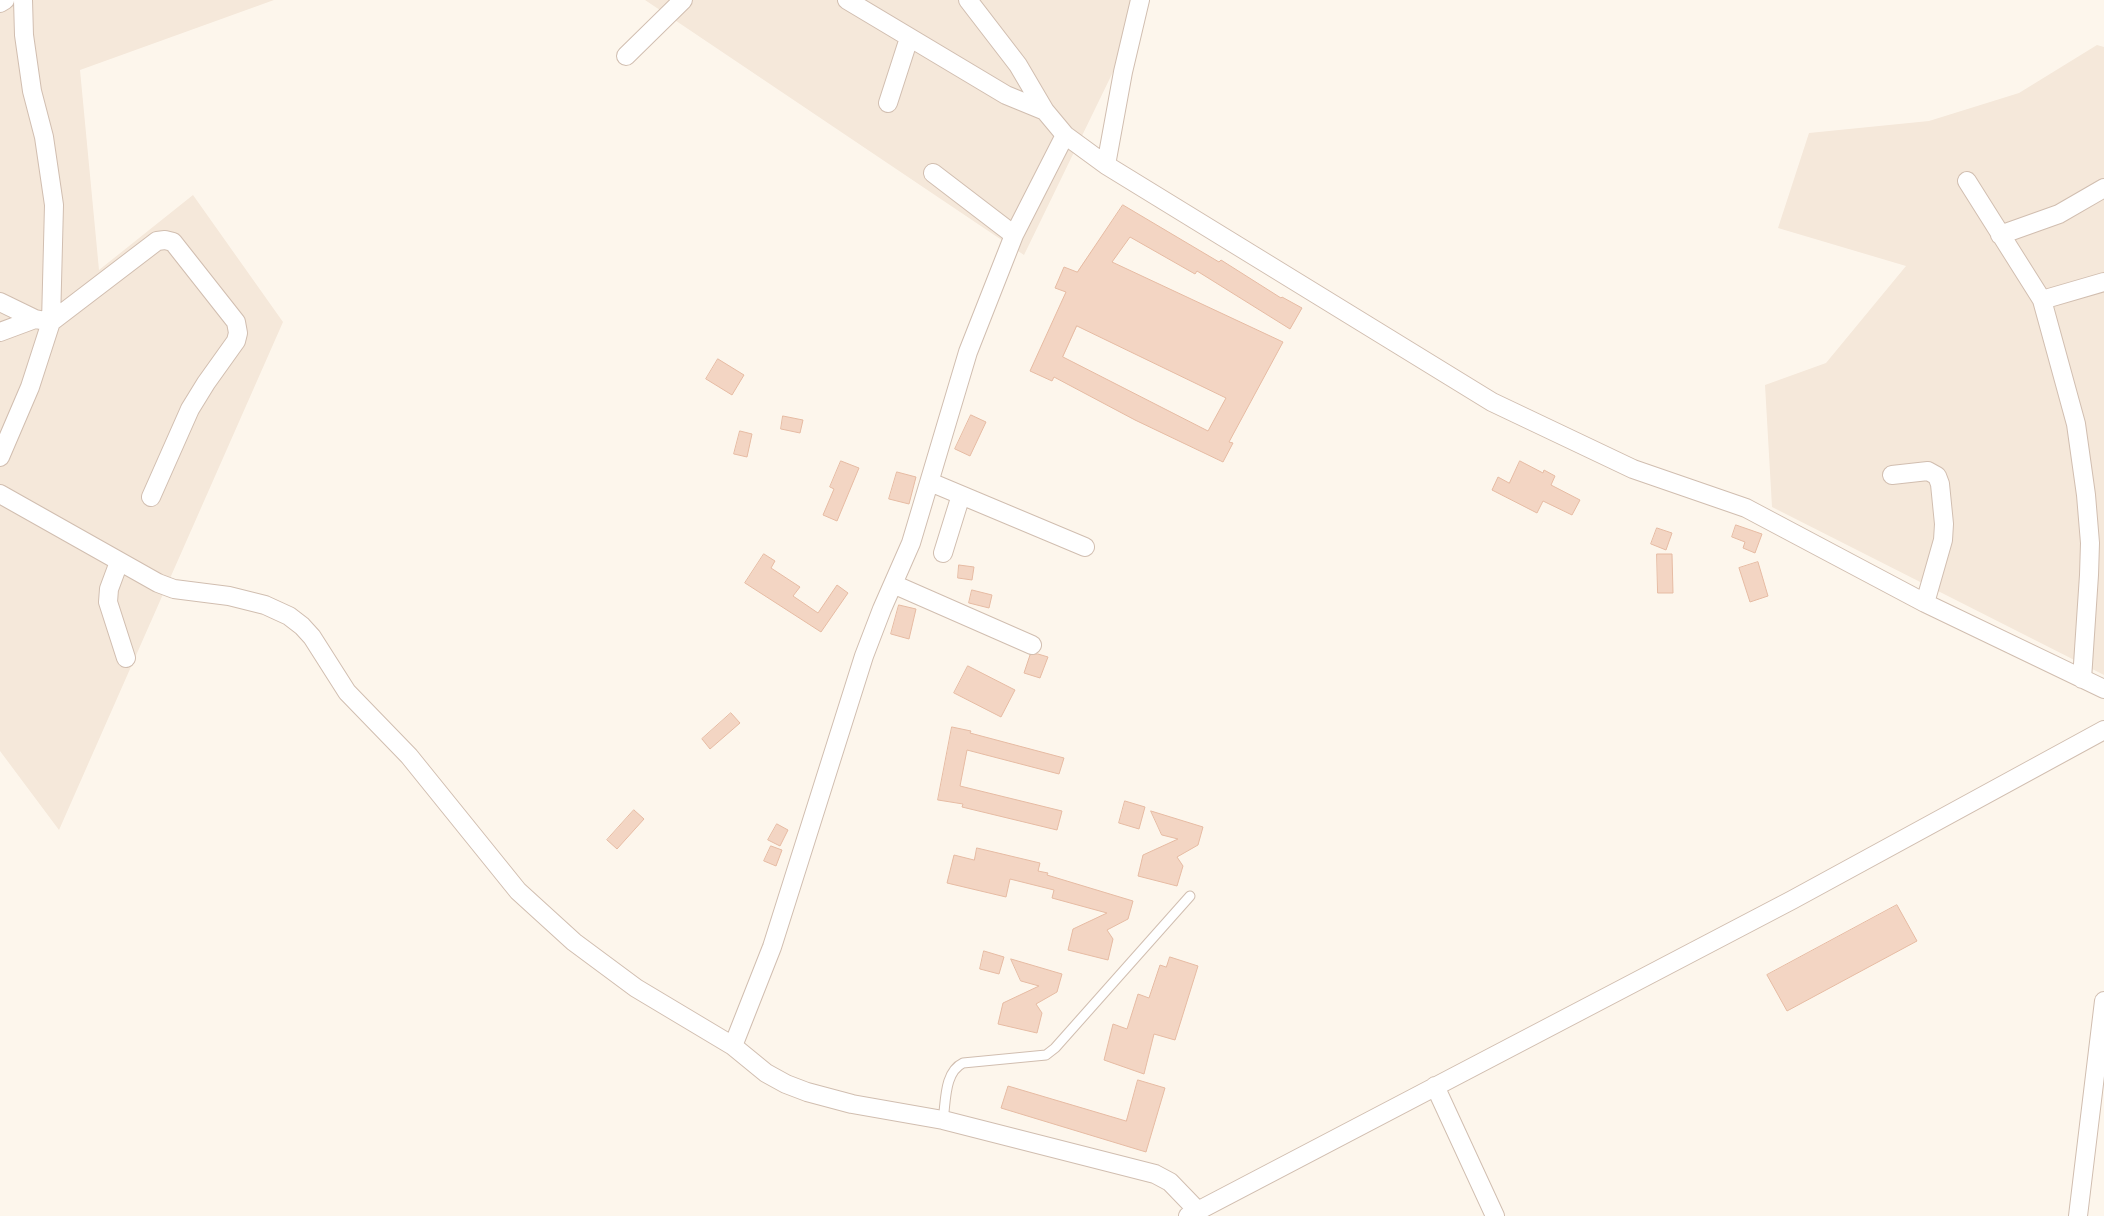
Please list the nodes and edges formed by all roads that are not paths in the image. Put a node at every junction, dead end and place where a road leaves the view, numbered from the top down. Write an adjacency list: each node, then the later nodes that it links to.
1 (5, 0): 7 (street)
2 (22, 0): 22 (street)
3 (683, 0): 9 (street)
4 (847, 0): 8 (street)
5 (968, 0): 11 (street)
6 (1140, 0): 13 (street)
7 (0, 3)
8 (909, 38): 10 (street); 11 (street)
9 (626, 56)
10 (888, 104)
11 (1045, 111): 12 (street)
12 (1064, 135): 13 (street); 17 (street)
13 (1106, 165): 34 (street)
14 (933, 173): 17 (street)
15 (1967, 181): 18 (street)
16 (2104, 188): 18 (street)
17 (1014, 235): 26 (street)
18 (2000, 235): 20 (street)
19 (2104, 282): 20 (street)
20 (2042, 300): 37 (street)
21 (0, 302): 22 (street)
22 (43, 320): 23 (street); 24 (street); 29 (street)
23 (0, 332)
24 (0, 457)
25 (1892, 475): 34 (street)
26 (930, 482): 28 (street); 33 (street)
27 (0, 494): 32 (street)
28 (961, 495): 30 (street); 31 (street)
29 (151, 497)
30 (1085, 547)
31 (942, 553)
32 (119, 562): 36 (street); 42 (street)
33 (893, 584): 35 (street); 42 (street)
34 (1925, 604): 37 (street)
35 (1032, 645)
36 (126, 658)
37 (2082, 679): 38 (street)
38 (2104, 689)
39 (2104, 730): 43 (street)
40 (1190, 896): 45 (lane)
41 (2104, 1001): 44 (street)
42 (733, 1046): 45 (street)
43 (1435, 1086): 46 (street); 47 (street)
44 (2098, 1094): 48 (street)
45 (943, 1120): 46 (street)
46 (1193, 1213)
47 (1495, 1216)
48 (2078, 1216)

